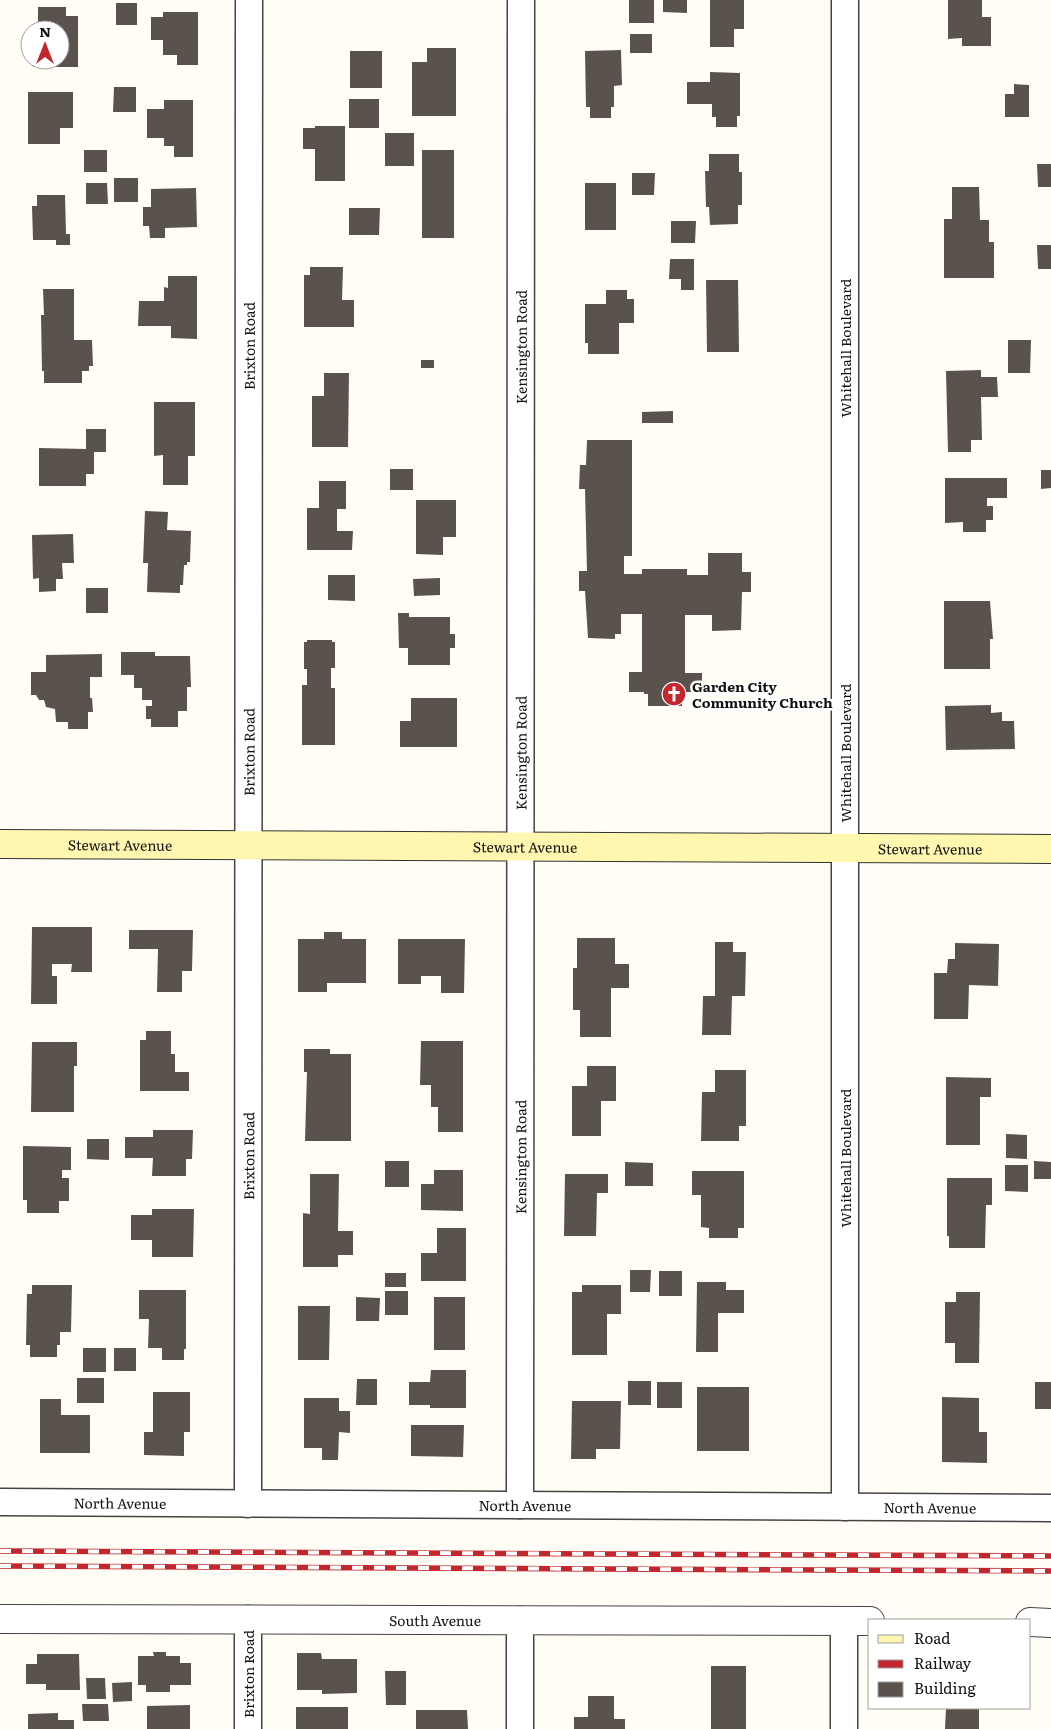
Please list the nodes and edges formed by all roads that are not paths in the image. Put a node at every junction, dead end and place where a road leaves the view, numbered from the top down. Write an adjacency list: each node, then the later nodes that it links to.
1 (249, 0): 5 (street, Brixton Road)
2 (522, 0): 6 (street, Kensington Road)
3 (845, 0): 7 (street, Whitehall Boulevard)
4 (0, 844): 5 (main road, Stewart Avenue)
5 (248, 846): 6 (main road, Stewart Avenue); 10 (street, Brixton Road)
6 (521, 847): 7 (main road, Stewart Avenue); 11 (street, Kensington Road)
7 (845, 848): 8 (main road, Stewart Avenue); 12 (street, Whitehall Boulevard)
8 (1051, 849)
9 (0, 1502): 10 (street, North Avenue)
10 (248, 1504): 11 (street, North Avenue)
11 (520, 1505): 12 (street, North Avenue)
12 (845, 1507): 13 (street, North Avenue)
13 (1051, 1508)
14 (0, 1619): 15 (street, South Avenue)
15 (248, 1619): 16 (street, South Avenue); 20 (street, Brixton Road)
16 (520, 1620): 17 (street, South Avenue); 21 (street)
17 (857, 1621): 22 (street)
18 (1031, 1622): 19 (street)
19 (1051, 1623)
20 (248, 1729)
21 (520, 1729)
22 (844, 1729)

